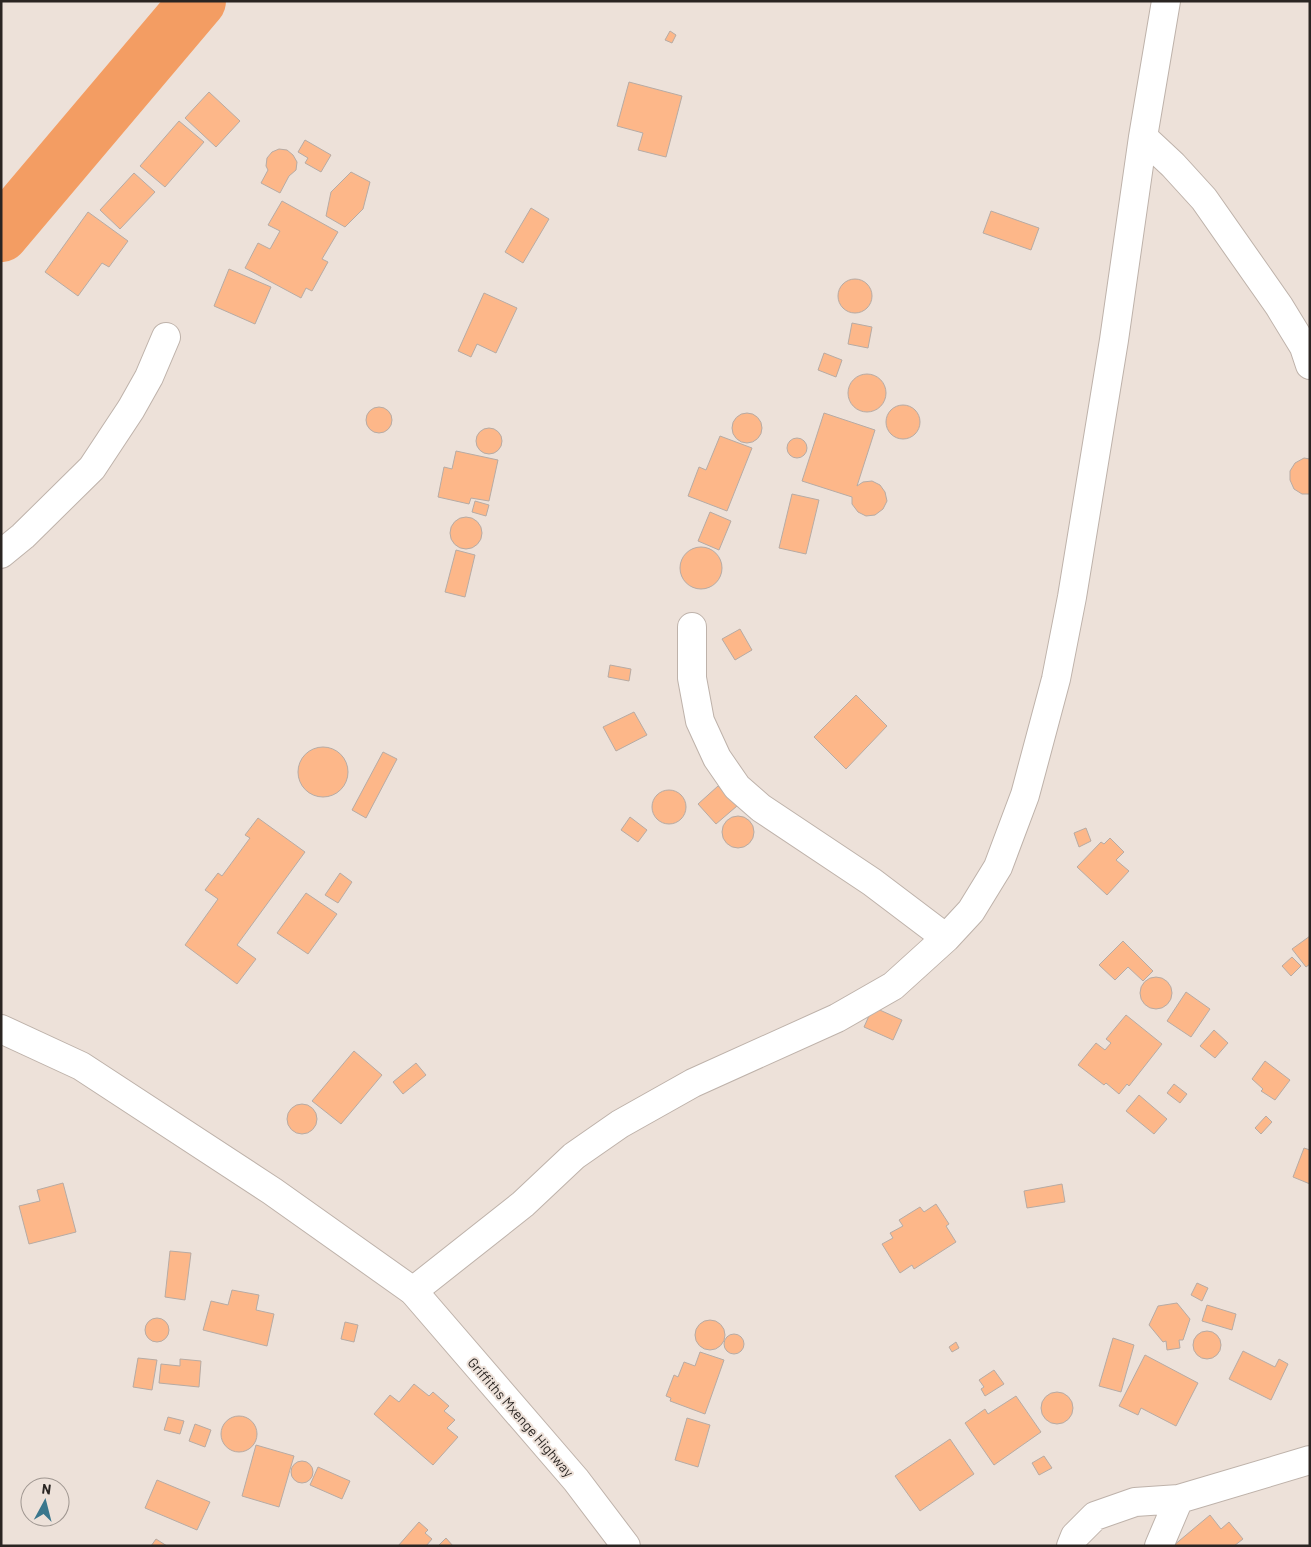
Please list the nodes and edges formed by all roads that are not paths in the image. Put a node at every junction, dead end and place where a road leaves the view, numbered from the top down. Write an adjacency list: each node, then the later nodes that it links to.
1 (1166, 1): 2 (street)
2 (1143, 137): 4 (street); 7 (street)
3 (166, 337): 5 (street)
4 (1310, 364)
5 (1, 554)
6 (692, 627): 7 (street)
7 (946, 938): 9 (street)
8 (1, 1029): 9 (street, Griffiths Mxenge Highway)
9 (412, 1291): 12 (street, Griffiths Mxenge Highway)
10 (1310, 1460): 11 (street)
11 (1179, 1499): 13 (street); 14 (street)
12 (626, 1546)
13 (1070, 1546)
14 (1159, 1546)

